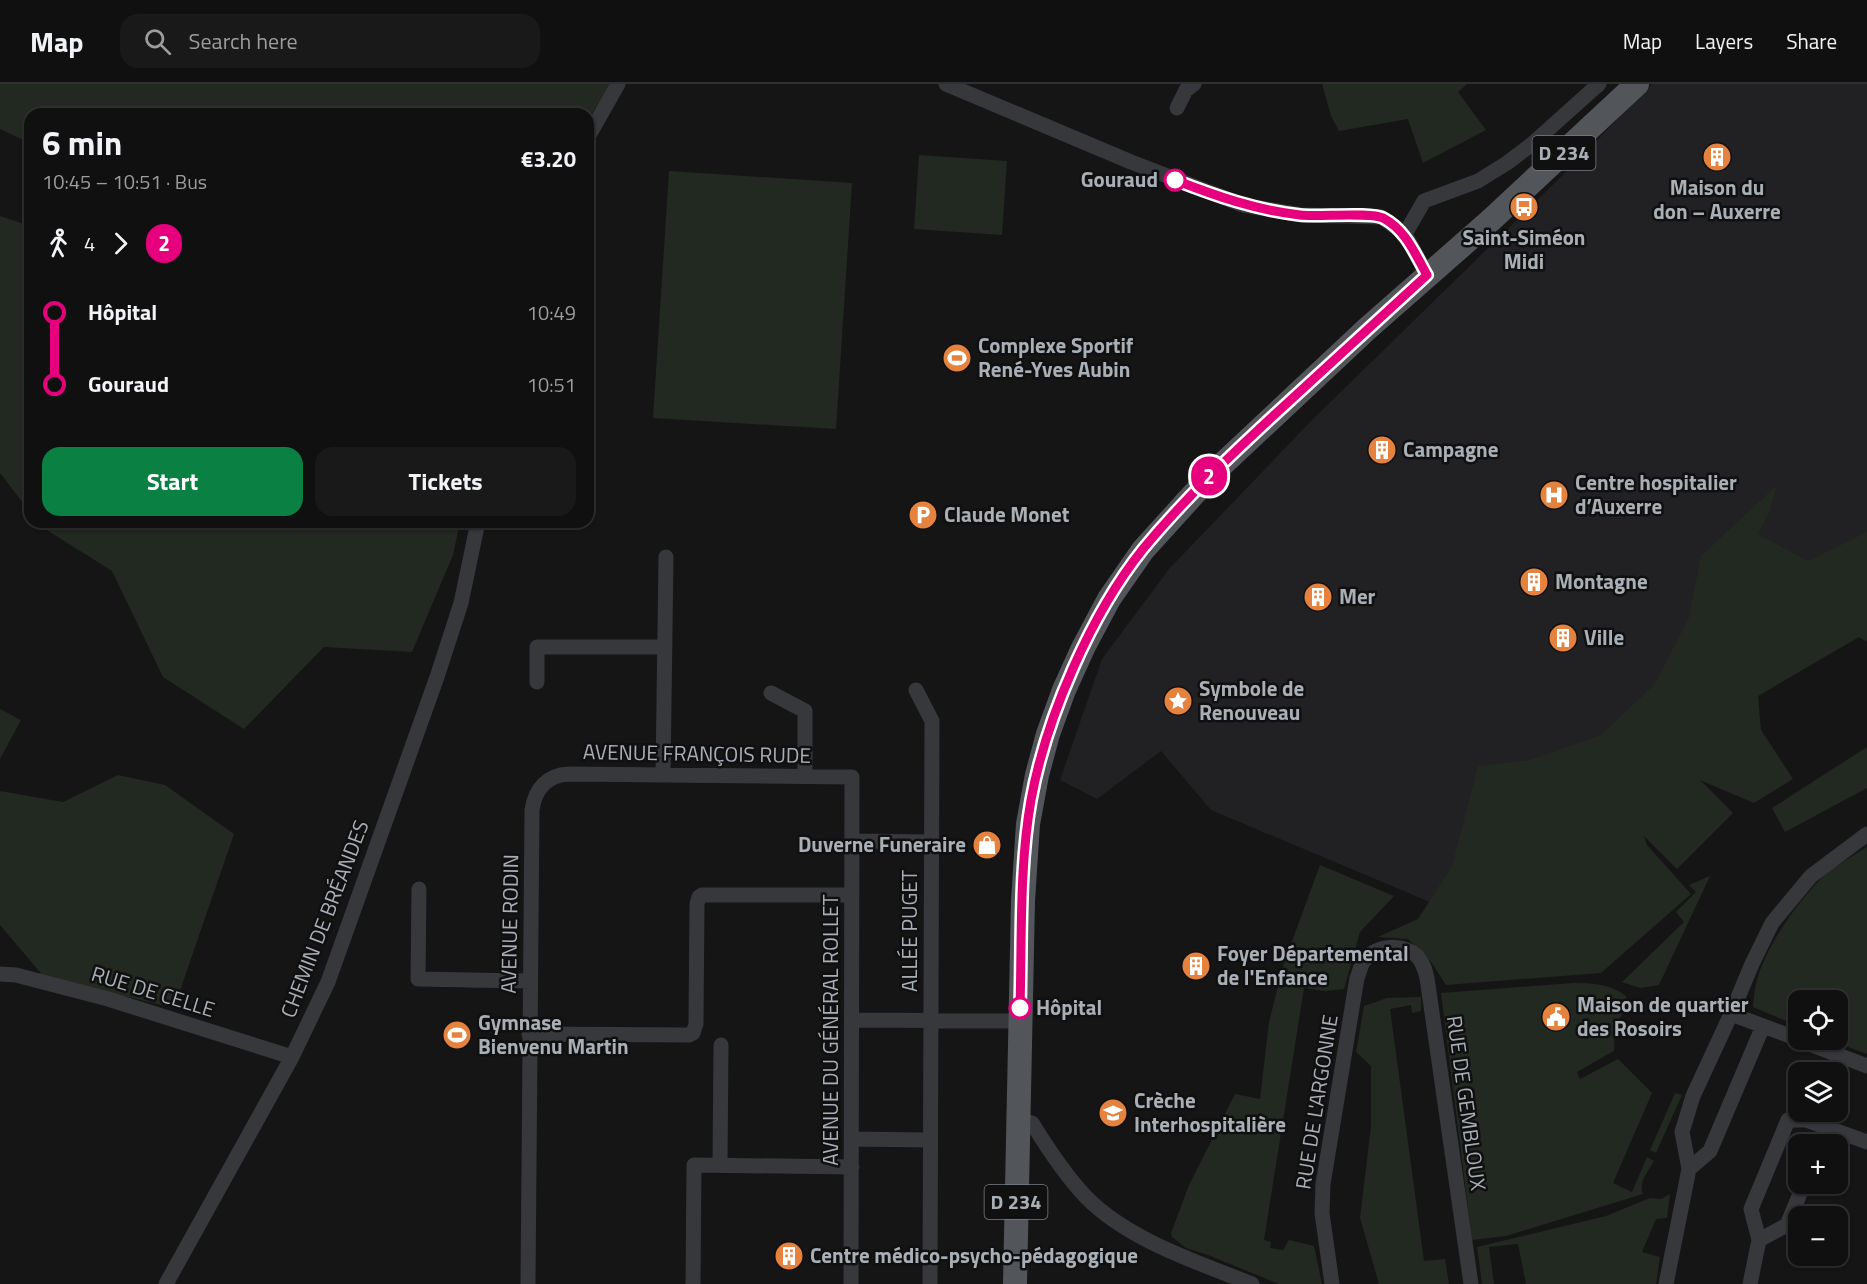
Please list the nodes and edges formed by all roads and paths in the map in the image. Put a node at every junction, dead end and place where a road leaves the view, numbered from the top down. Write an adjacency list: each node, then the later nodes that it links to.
1 (618, 84): 7 (street)
2 (946, 84): 8 (street)
3 (1194, 84): 6 (street)
4 (1599, 84): 8 (street)
5 (1637, 84): 9 (main road, D 234)
6 (1178, 108)
7 (594, 126)
8 (1405, 234): 9 (street)
9 (1427, 275): 31 (main road, D 234)
10 (477, 528): 37 (street, CHEMIN DE BRÉANDES)
11 (666, 557): 12 (street)
12 (665, 646): 13 (street); 16 (street)
13 (537, 682)
14 (916, 690): 22 (street, ALLÉE PUGET)
15 (771, 693): 17 (street)
16 (663, 774): 17 (street, AVENUE FRANÇOIS RUDE); 19 (street, AVENUE FRANÇOIS RUDE)
17 (805, 776): 18 (street, AVENUE FRANÇOIS RUDE)
18 (852, 777): 21 (street, AVENUE DU GÉNÉRAL ROLLET)
19 (543, 784): 27 (street, AVENUE RODIN)
20 (1867, 834): 28 (street)
21 (852, 841): 22 (street, ALLÉE PUGET); 24 (street, AVENUE DU GÉNÉRAL ROLLET)
22 (931, 842): 30 (street, ALLÉE PUGET)
23 (419, 888): 27 (street)
24 (852, 895): 29 (street, AVENUE DU GÉNÉRAL ROLLET); 33 (street)
25 (1393, 947): 57 (street, RUE DE L'ARGONNE); 58 (street, RUE DE GEMBLOUX)
26 (0, 974): 37 (street, RUE DE CELLE)
27 (530, 981): 33 (street, AVENUE RODIN)
28 (1731, 1014): 32 (street); 47 (street)
29 (853, 1020): 30 (street); 42 (street, AVENUE DU GÉNÉRAL ROLLET)
30 (930, 1021): 31 (street); 43 (street, ALLÉE PUGET)
31 (1020, 1021): 39 (main road, D 234)
32 (1763, 1026): 34 (street); 47 (street)
33 (530, 1034): 51 (street, AVENUE RODIN)
34 (1788, 1035)
35 (721, 1045): 45 (street)
36 (1827, 1050): 38 (street)
37 (292, 1057): 50 (street, CHEMIN DE BRÉANDES)
38 (1867, 1066)
39 (1019, 1120): 55 (main road, D 234); 56 (street)
40 (1827, 1127): 41 (street); 44 (street); 49 (street)
41 (1824, 1134)
42 (852, 1139): 43 (street); 46 (street, AVENUE DU GÉNÉRAL ROLLET)
43 (930, 1140): 54 (street, ALLÉE PUGET)
44 (1867, 1142)
45 (720, 1166): 46 (street); 52 (street)
46 (852, 1167): 53 (street, AVENUE DU GÉNÉRAL ROLLET)
47 (1689, 1169): 59 (street)
48 (1799, 1194): 49 (street)
49 (1759, 1240): 60 (street)
50 (166, 1284)
51 (528, 1284)
52 (693, 1284)
53 (851, 1284)
54 (930, 1284)
55 (1015, 1284)
56 (1252, 1284)
57 (1332, 1284)
58 (1471, 1284)
59 (1666, 1284)
60 (1750, 1284)

